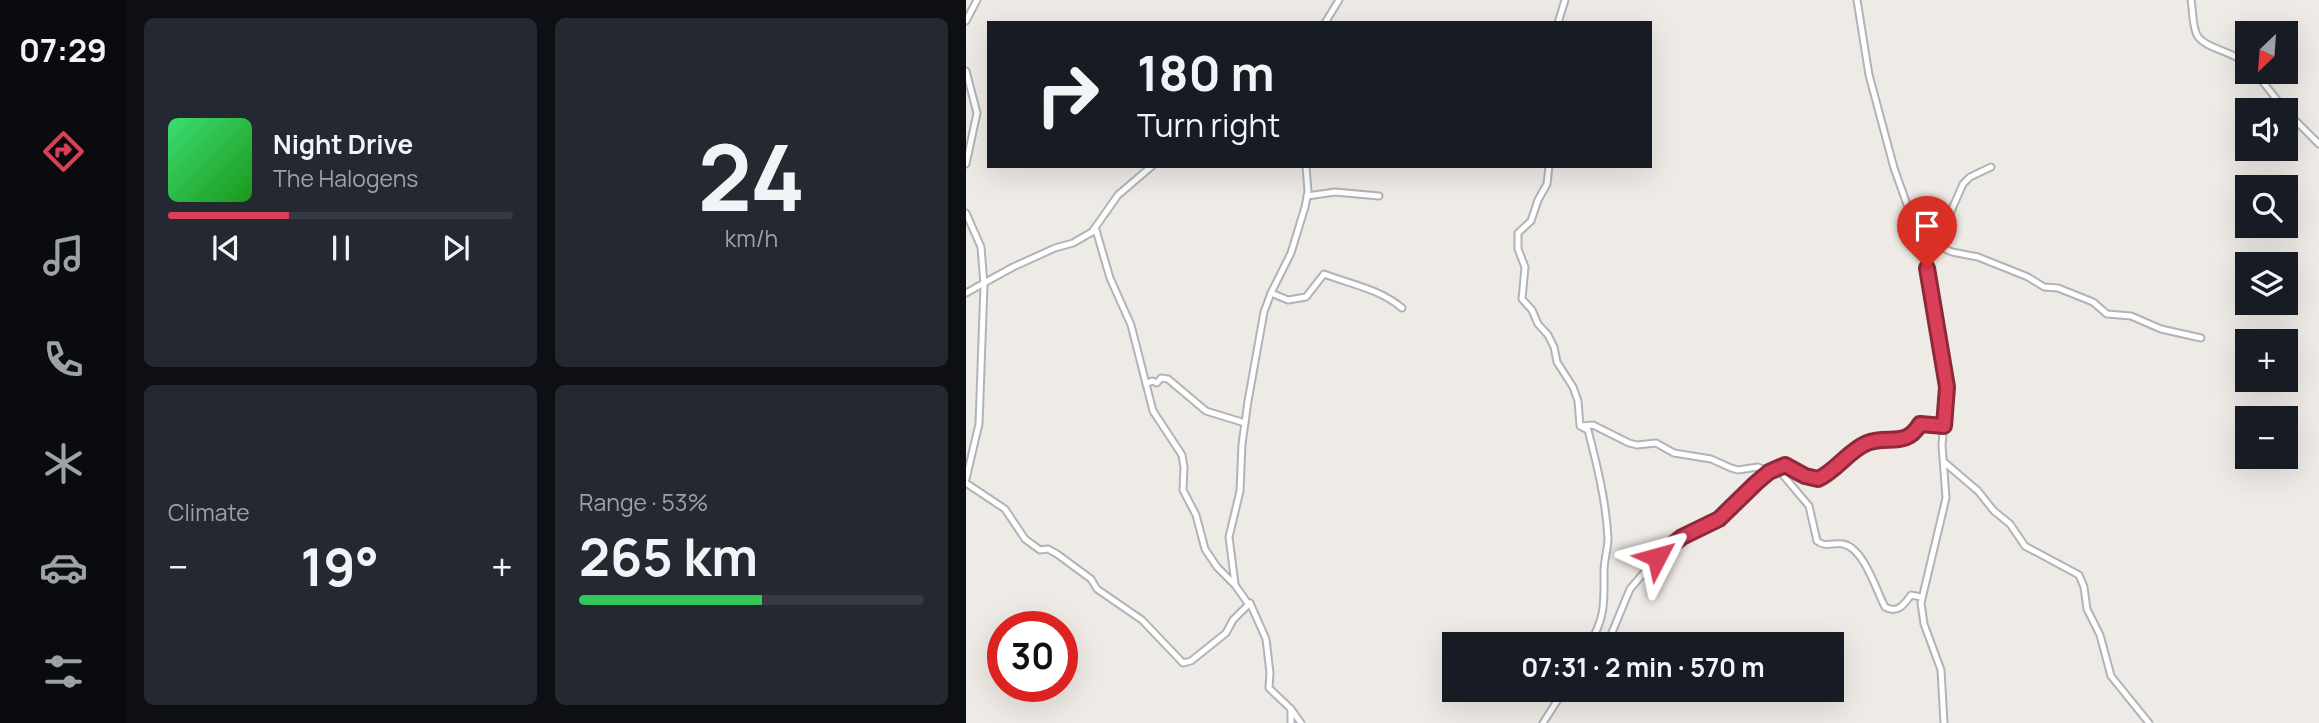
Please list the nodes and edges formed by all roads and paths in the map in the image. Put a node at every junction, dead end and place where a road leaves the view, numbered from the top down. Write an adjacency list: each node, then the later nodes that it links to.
1 (977, 0): 6 (street)
2 (1339, 0): 7 (street)
3 (1565, 0): 8 (street)
4 (1857, 0): 24 (street)
5 (2191, 0): 9 (street)
6 (966, 21)
7 (1326, 21)
8 (1559, 21)
9 (2235, 55)
10 (966, 71): 15 (street)
11 (2264, 84): 12 (street)
12 (2276, 98)
13 (2298, 123): 14 (street)
14 (2319, 144)
15 (966, 164)
16 (1991, 167): 25 (street)
17 (1150, 168): 23 (street)
18 (1306, 168): 20 (street)
19 (1549, 168): 33 (street)
20 (1307, 196): 21 (street); 28 (street)
21 (1379, 196)
22 (966, 213): 26 (street)
23 (1092, 232): 26 (street); 31 (street)
24 (1920, 241): 25 (street); 34 (street)
25 (1938, 241): 30 (street)
26 (984, 285): 27 (street); 38 (street)
27 (966, 293)
28 (1271, 293): 29 (street); 32 (street)
29 (1402, 308)
30 (2201, 338)
31 (1146, 384): 32 (street); 39 (street)
32 (1245, 424): 39 (street)
33 (1580, 426): 37 (street); 42 (street)
34 (1944, 426): 35 (street); 36 (street)
35 (1944, 462): 40 (street); 50 (street)
36 (1778, 469): 37 (street); 40 (street)
37 (1769, 472): 43 (street)
38 (966, 481): 41 (street)
39 (1235, 585): 41 (street)
40 (1921, 597): 49 (street)
41 (1250, 603): 45 (street)
42 (1596, 632)
43 (1612, 632)
44 (1557, 702): 48 (street)
45 (1291, 709): 46 (street); 47 (street)
46 (1290, 723)
47 (1301, 723)
48 (1544, 723)
49 (1944, 723)
50 (2149, 723)

